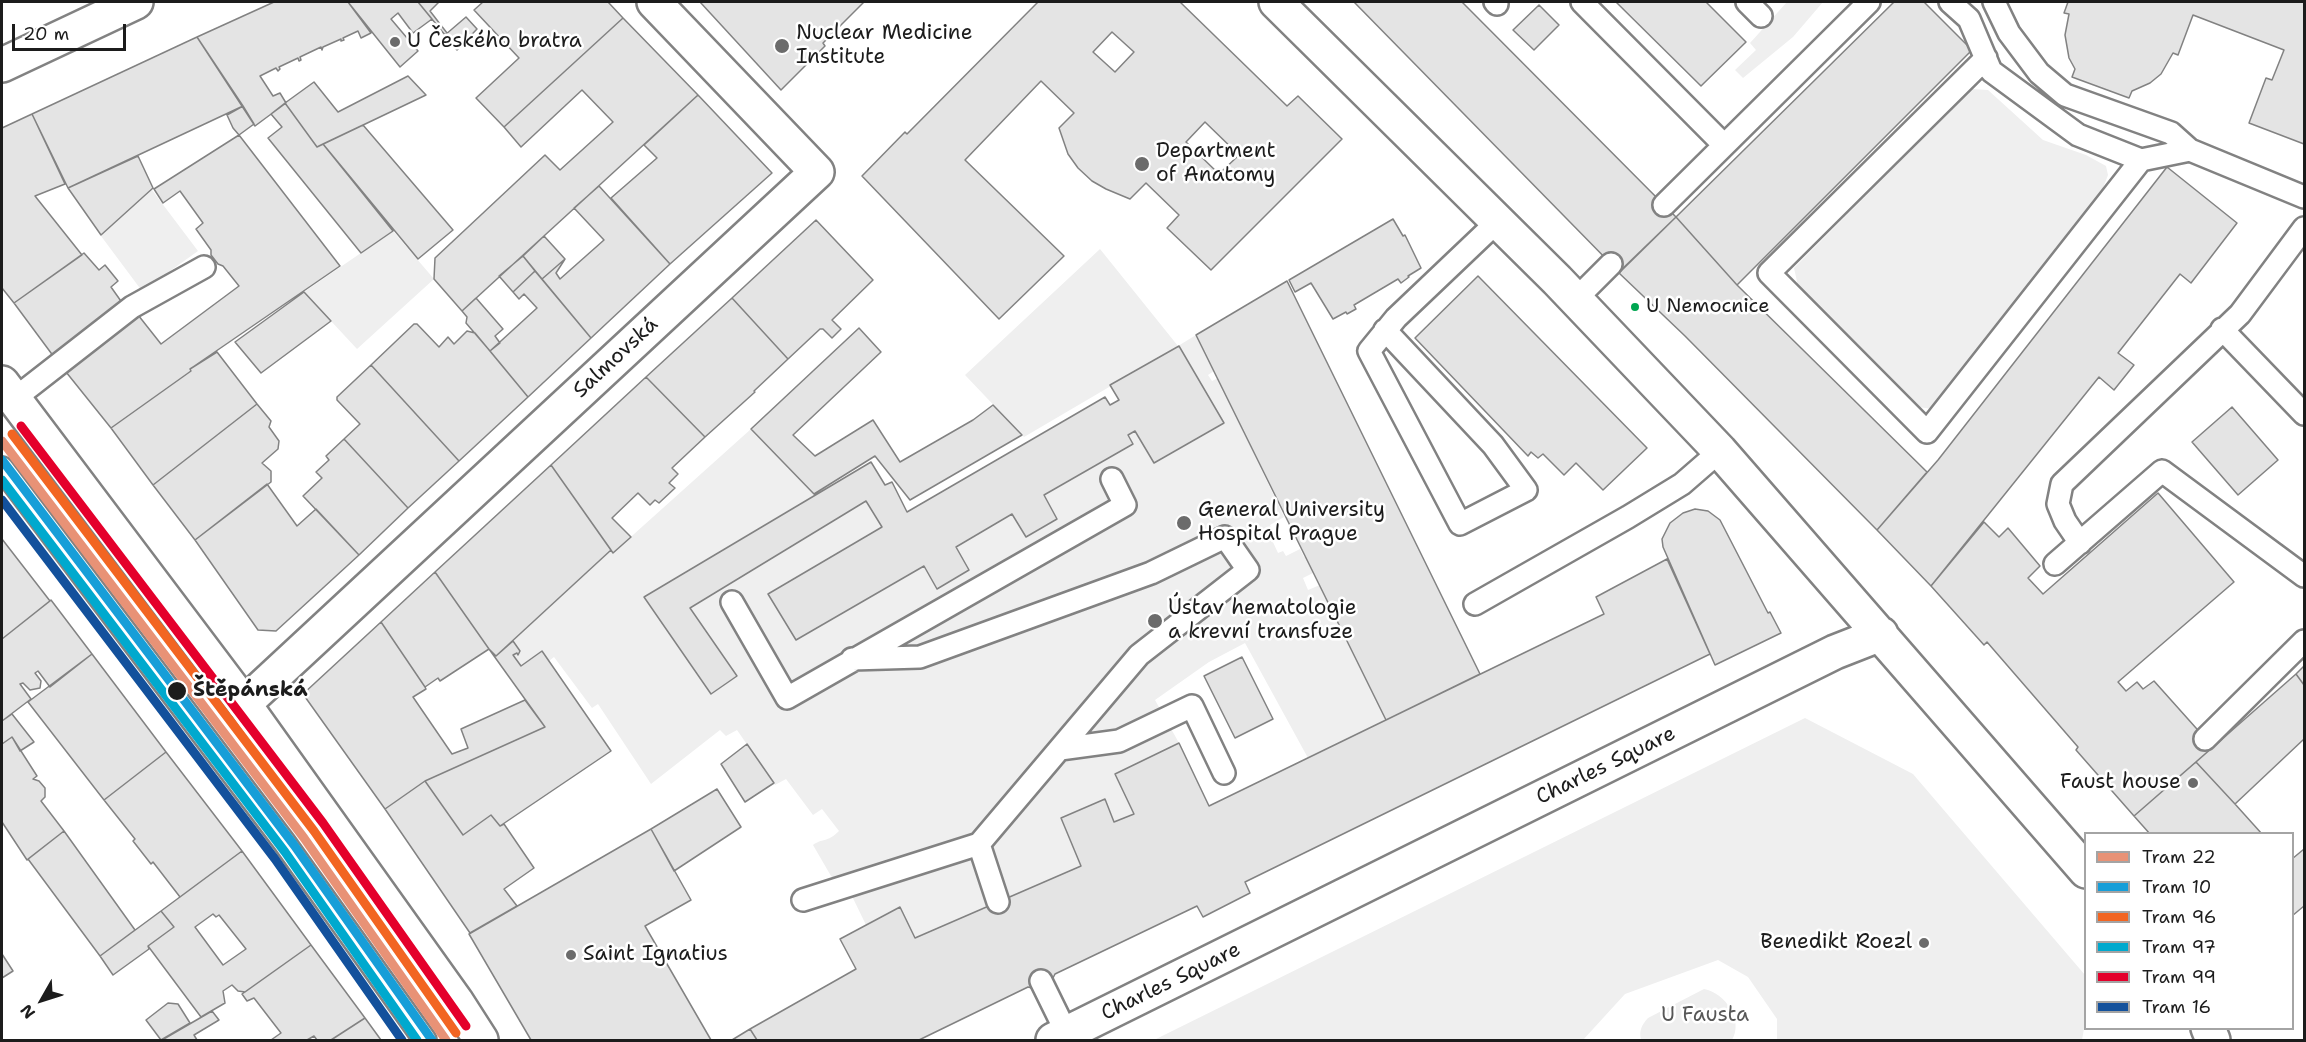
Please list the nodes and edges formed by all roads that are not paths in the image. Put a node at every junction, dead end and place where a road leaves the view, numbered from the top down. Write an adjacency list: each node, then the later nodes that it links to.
1 (136, 2): 9 (street)
2 (654, 2): 35 (street, Salmovská)
3 (1276, 2): 15 (street)
4 (1581, 2): 10 (lane)
5 (1869, 2): 10 (lane)
6 (1950, 2): 8 (lane)
7 (1994, 2): 11 (lane)
8 (1986, 58): 12 (lane); 12 (lane)
9 (2, 65)
10 (1724, 146): 14 (lane)
11 (2190, 150): 12 (lane); 13 (lane)
12 (2141, 160)
13 (2304, 197)
14 (1664, 205)
15 (1498, 221): 19 (street); 21 (lane)
16 (2304, 228): 20 (lane)
17 (1611, 264): 19 (lane)
18 (204, 267): 22 (lane)
19 (1576, 299): 24 (street)
20 (2222, 329): 23 (lane); 27 (lane)
21 (1385, 330): 21 (lane)
22 (8, 391): 35 (street)
23 (2304, 414)
24 (1720, 451): 31 (lane); 32 (street)
25 (2, 468): 45 (lane)
26 (1112, 479): 34 (lane)
27 (2080, 543): 28 (lane); 29 (lane)
28 (2055, 564)
29 (2300, 564)
30 (732, 602): 34 (lane)
31 (1475, 604)
32 (1881, 634): 40 (street); 44 (street, Charles Square)
33 (2304, 641): 36 (lane)
34 (852, 659): 37 (lane)
35 (244, 704): 46 (street)
36 (2205, 739)
37 (1060, 749): 38 (lane); 39 (lane)
38 (1224, 773)
39 (979, 844): 41 (lane); 42 (lane)
40 (2084, 870)
41 (803, 900)
42 (998, 902)
43 (1041, 981): 44 (lane)
44 (1060, 1037)
45 (424, 1041)
46 (481, 1041)

